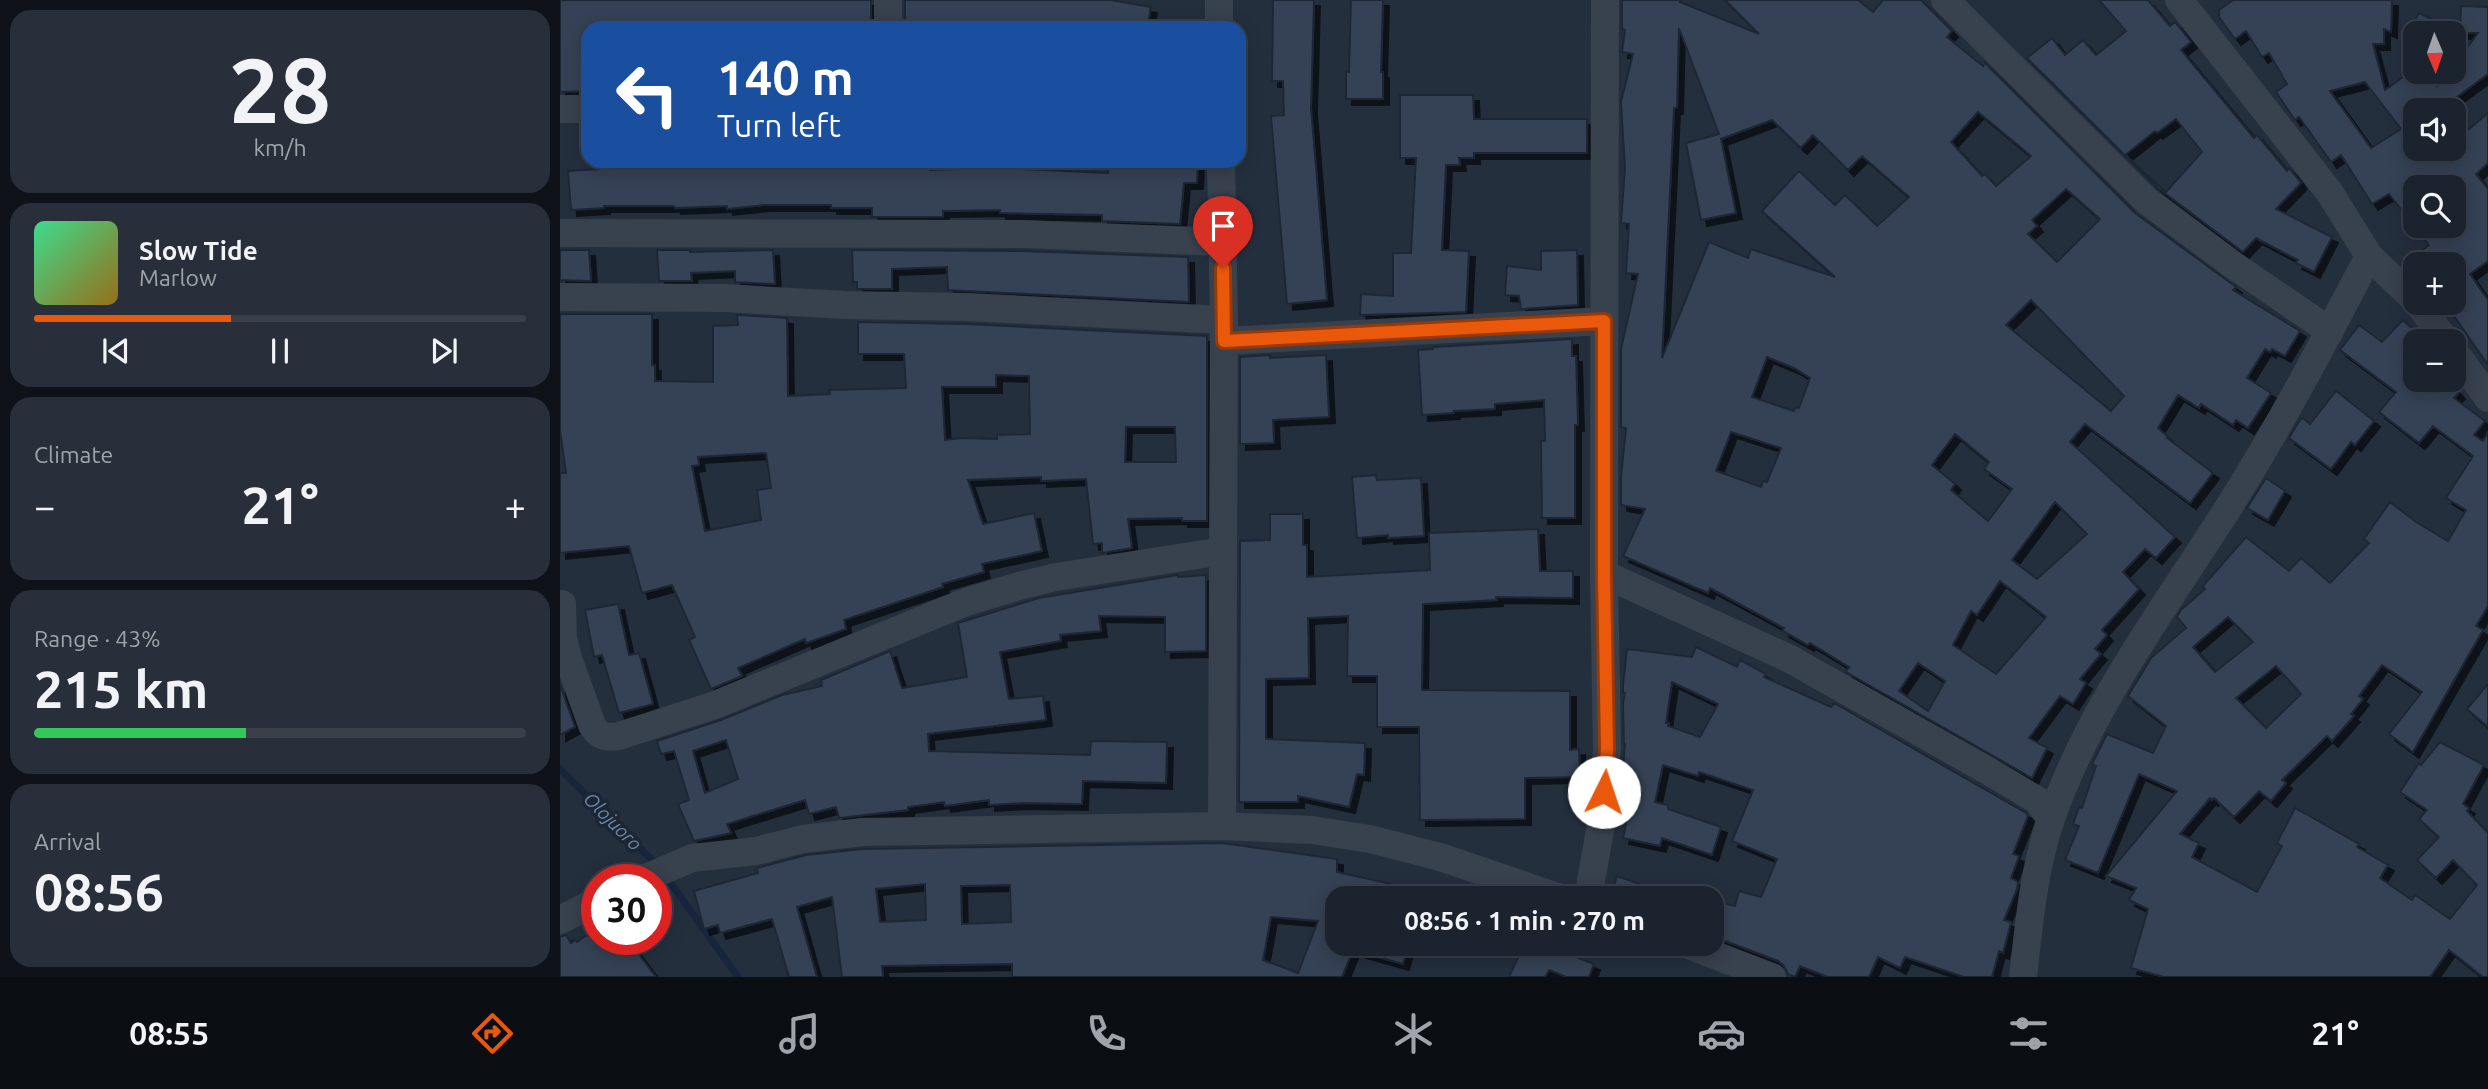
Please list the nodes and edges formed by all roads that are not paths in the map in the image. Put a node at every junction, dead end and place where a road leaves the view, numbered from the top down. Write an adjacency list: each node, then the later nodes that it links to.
1 (888, 0): 5 (street)
2 (1605, 0): 14 (street)
3 (1945, 0): 16 (street)
4 (2179, 0): 11 (street)
5 (888, 21)
6 (560, 109): 7 (street)
7 (581, 109)
8 (1221, 168): 10 (street)
9 (560, 233): 10 (street)
10 (1222, 242): 15 (street)
11 (2370, 256): 12 (street); 16 (street)
12 (2403, 288)
13 (560, 297): 15 (street)
14 (1604, 321): 15 (street); 20 (street)
15 (1224, 331): 19 (street)
16 (2330, 331): 22 (street)
17 (2466, 368): 18 (street)
18 (2488, 398)
19 (1223, 551): 21 (street); 23 (street)
20 (1604, 574): 22 (street); 26 (street)
21 (562, 604)
22 (2050, 819): 31 (street)
23 (1222, 826): 24 (street); 25 (street)
24 (672, 867)
25 (1526, 886)
26 (1590, 886)
27 (581, 909): 28 (street)
28 (560, 920)
29 (1717, 956): 30 (street)
30 (1772, 977)
31 (2023, 977)

